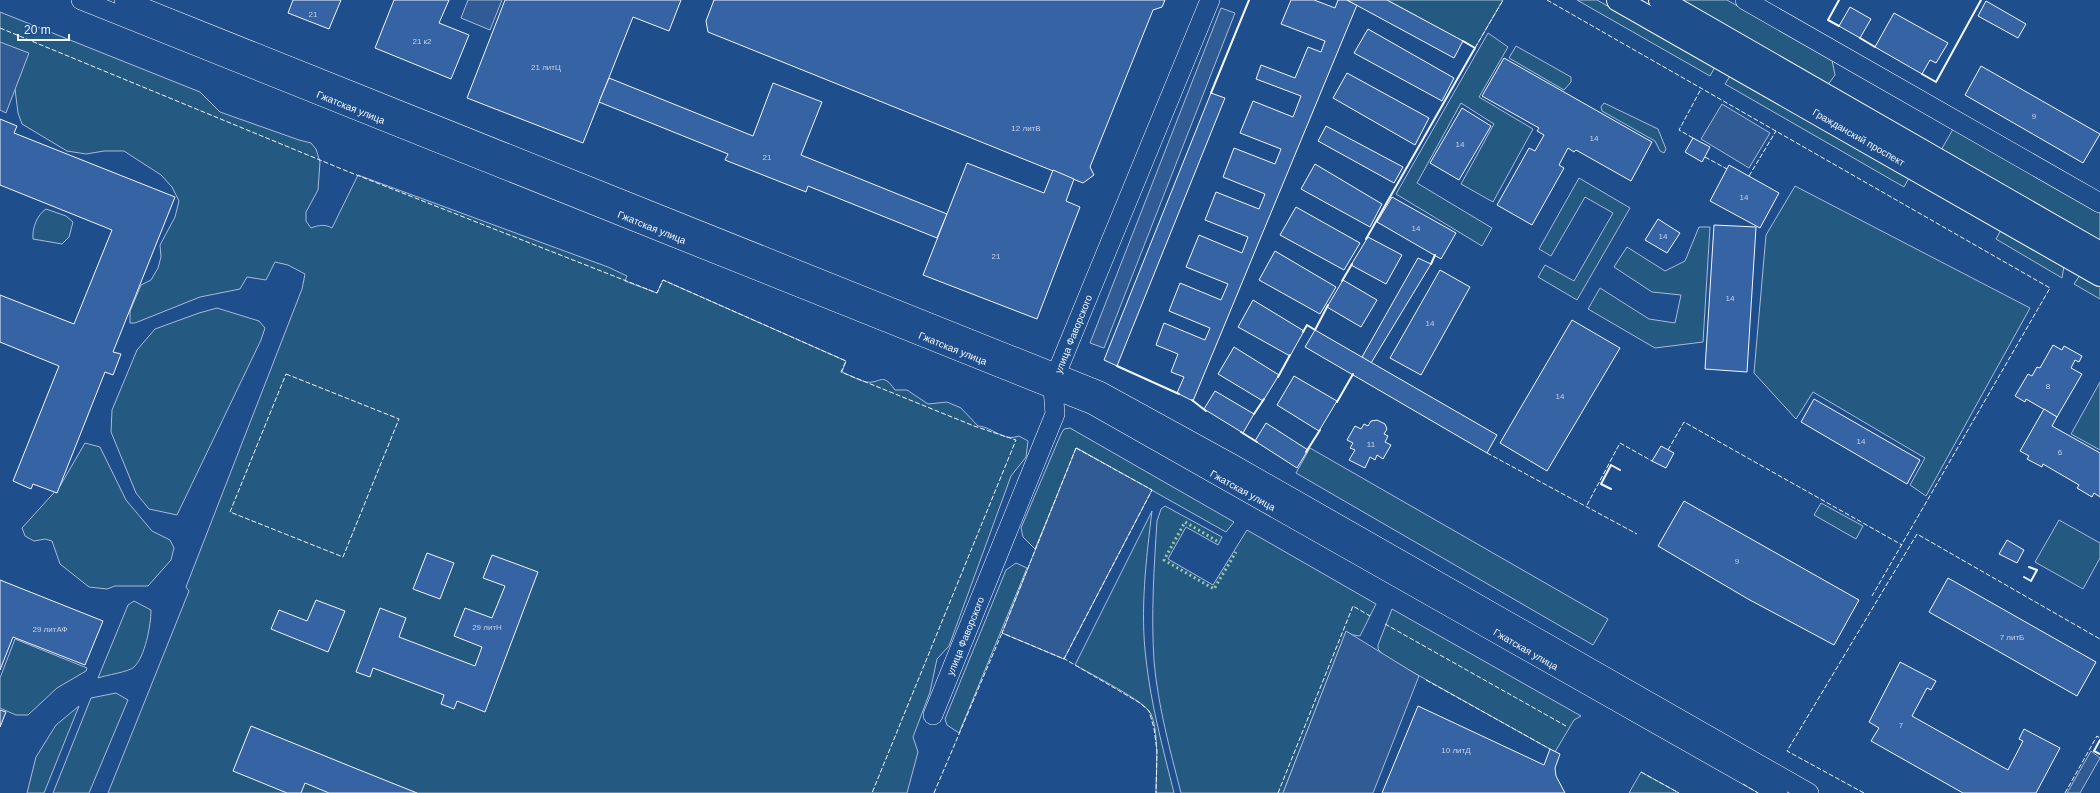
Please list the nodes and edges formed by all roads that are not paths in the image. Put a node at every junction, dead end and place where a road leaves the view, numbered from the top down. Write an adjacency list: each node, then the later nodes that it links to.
1 (81, 0): 10 (street, Гжатская улица)
2 (124, 0): 10 (street, Гжатская улица)
3 (1210, 0): 10 (street, улица Фаворского)
4 (1618, 0): 9 (main road, Гражданский проспект)
5 (1660, 0): 8 (main road, Гражданский проспект)
6 (1745, 0): 7 (street)
7 (2100, 203)
8 (2100, 253)
9 (2100, 275)
10 (1055, 380): 11 (street, улица Фаворского); 12 (street, Гжатская улица); 13 (street, Гжатская улица)
11 (933, 715)
12 (1778, 793)
13 (1809, 793)

